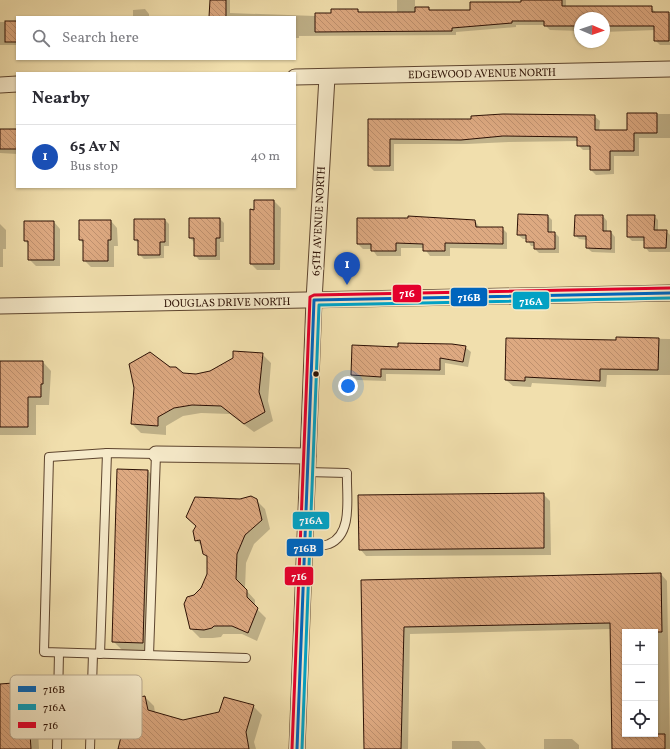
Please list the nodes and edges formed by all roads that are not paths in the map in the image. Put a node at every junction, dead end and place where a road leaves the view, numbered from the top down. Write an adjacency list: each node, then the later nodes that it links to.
1 (670, 69): 3 (street, EDGEWOOD AVENUE NORTH)
2 (296, 77): 3 (street, EDGEWOOD AVENUE NORTH)
3 (327, 77): 7 (street, 65TH AVENUE NORTH)
4 (16, 84): 5 (street)
5 (0, 85)
6 (670, 293): 7 (street, DOUGLAS DRIVE NORTH)
7 (314, 300): 8 (street, DOUGLAS DRIVE NORTH); 11 (street, 65TH AVENUE NORTH)
8 (0, 306)
9 (107, 453): 10 (lane); 14 (lane); 15 (lane)
10 (156, 454): 11 (street); 16 (lane)
11 (308, 456): 12 (street, 65TH AVENUE NORTH)
12 (307, 472): 13 (street, 65TH AVENUE NORTH); 13 (lane)
13 (304, 545): 24 (street, 65TH AVENUE NORTH)
14 (59, 653): 15 (lane); 18 (lane)
15 (96, 654): 16 (lane); 19 (lane)
16 (149, 654): 17 (lane)
17 (246, 658)
18 (59, 675)
19 (95, 675)
20 (57, 739): 22 (lane)
21 (91, 739): 23 (lane)
22 (57, 749)
23 (90, 749)
24 (297, 749)

